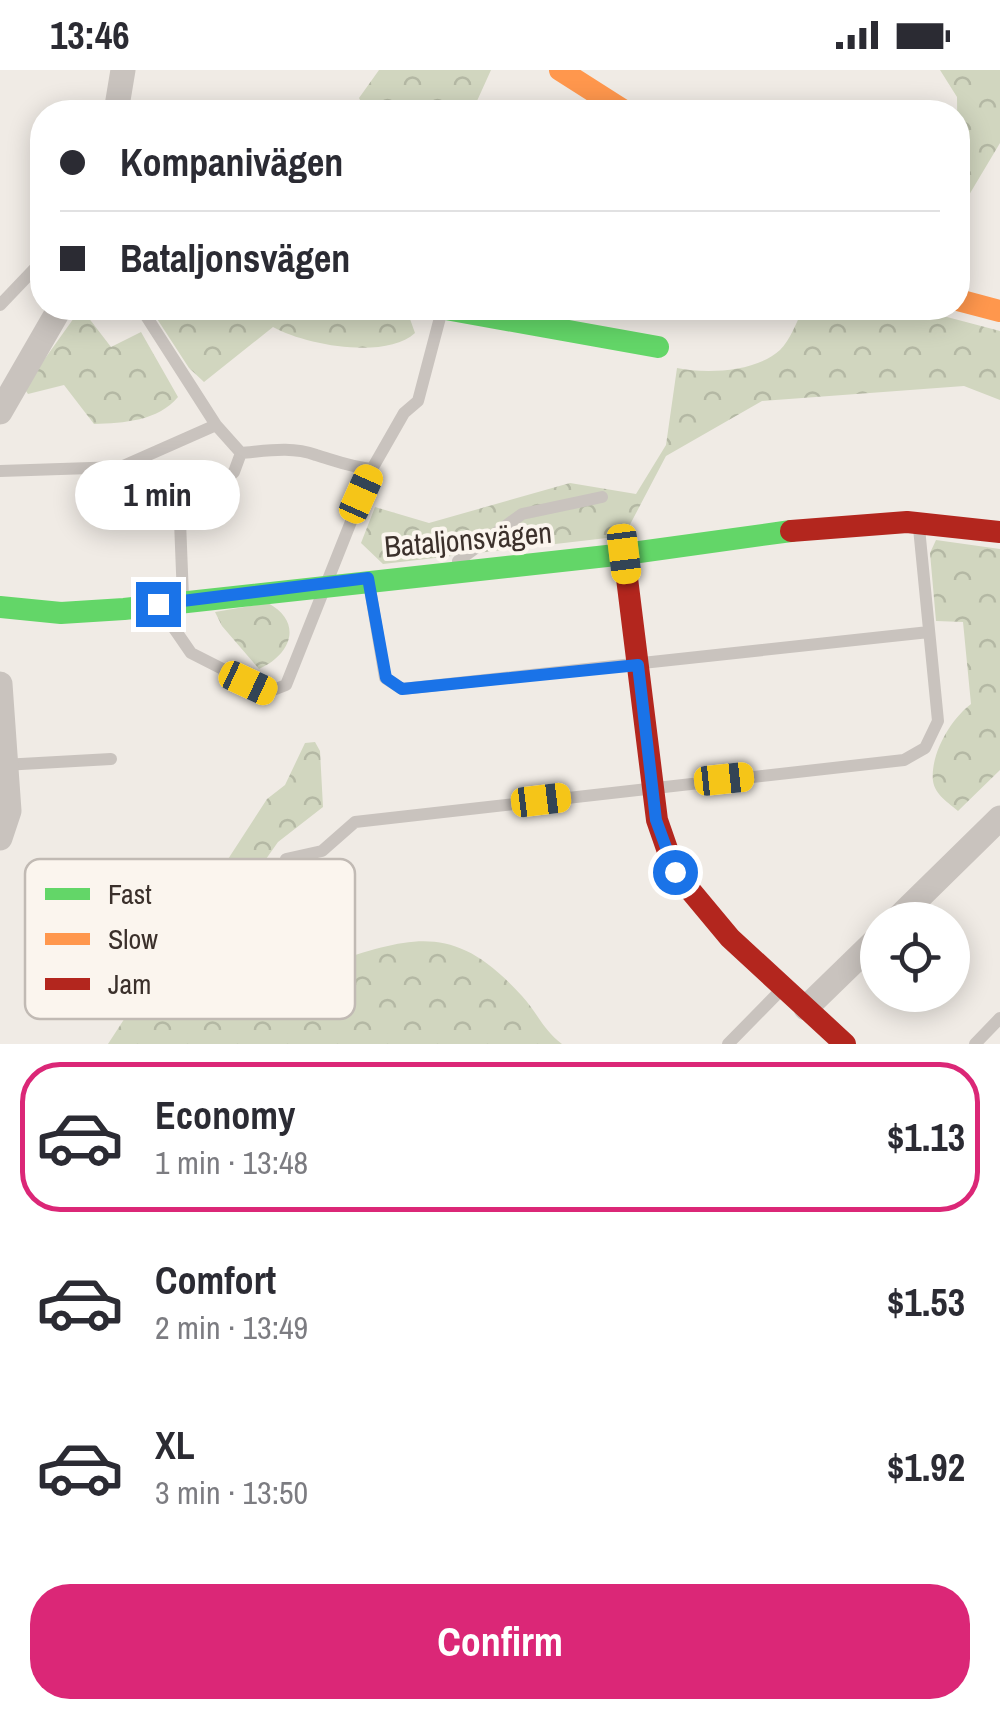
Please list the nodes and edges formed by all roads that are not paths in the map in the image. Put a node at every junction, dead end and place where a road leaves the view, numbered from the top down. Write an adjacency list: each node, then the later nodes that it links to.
1 (124, 70): 3 (street)
2 (560, 70): 4 (street)
3 (118, 100)
4 (607, 100)
5 (30, 274): 7 (lane)
6 (970, 303): 8 (street)
7 (0, 305)
8 (1000, 311)
9 (53, 320): 14 (street)
10 (150, 320): 15 (lane)
11 (438, 320): 17 (lane)
12 (508, 320): 13 (street)
13 (658, 347)
14 (0, 412)
15 (216, 425): 16 (lane); 18 (lane)
16 (241, 453): 17 (lane); 26 (lane)
17 (372, 469): 25 (lane)
18 (0, 471)
19 (602, 498): 23 (lane)
20 (918, 522): 21 (street, Bataljonsvägen); 22 (street, Bataljonsvägen); 29 (lane)
21 (1000, 532)
22 (624, 554): 23 (street, Bataljonsvägen); 30 (street)
23 (444, 571): 24 (street, Bataljonsvägen)
24 (368, 578): 25 (street, Bataljonsvägen); 30 (lane)
25 (323, 584): 26 (street, Bataljonsvägen); 27 (lane)
26 (183, 601): 27 (street, Bataljonsvägen)
27 (158, 604): 28 (street, Bataljonsvägen)
28 (0, 607)
29 (930, 632): 30 (lane); 34 (lane)
30 (638, 665): 34 (street)
31 (0, 684): 33 (street)
32 (110, 760): 33 (lane)
33 (3, 765): 36 (street)
34 (652, 787): 37 (lane); 40 (street)
35 (1000, 818): 38 (street)
36 (0, 838)
37 (286, 858)
38 (914, 902)
39 (860, 956): 41 (street)
40 (783, 988): 41 (street); 43 (lane)
41 (806, 1008): 44 (street)
42 (1000, 1018): 45 (lane)
43 (728, 1044)
44 (845, 1044)
45 (976, 1044)

